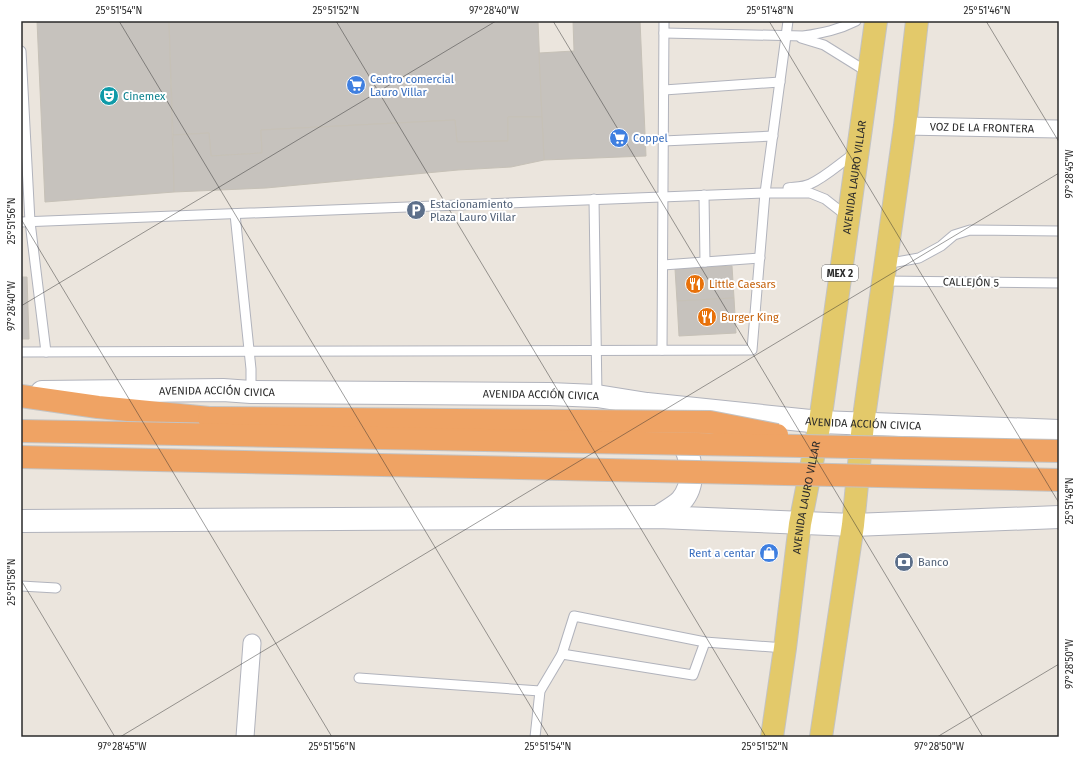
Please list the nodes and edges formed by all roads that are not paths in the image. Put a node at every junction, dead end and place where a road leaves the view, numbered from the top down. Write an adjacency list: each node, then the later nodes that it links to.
1 (664, 21): 6 (lane)
2 (788, 21): 7 (lane)
3 (856, 21): 7 (lane)
4 (876, 21): 9 (main road, AVENIDA LAURO VILLAR / MEX 2)
5 (918, 21): 12 (main road)
6 (664, 32): 7 (lane); 11 (lane)
7 (786, 36): 9 (lane); 10 (lane)
8 (21, 51): 23 (lane)
9 (868, 72): 16 (main road, AVENIDA LAURO VILLAR / MEX 2)
10 (780, 82): 11 (lane); 14 (lane)
11 (664, 90): 15 (lane)
12 (905, 126): 13 (street, VOZ DE LA FRONTERA); 28 (main road)
13 (1059, 129)
14 (773, 136): 15 (lane); 17 (lane)
15 (664, 141): 19 (lane)
16 (858, 151): 17 (lane); 22 (main road, AVENIDA LAURO VILLAR / MEX 2)
17 (766, 193): 18 (lane); 22 (lane); 25 (lane)
18 (704, 195): 19 (lane); 26 (lane)
19 (663, 197): 20 (lane); 27 (lane)
20 (594, 199): 21 (lane); 30 (lane)
21 (235, 214): 23 (lane); 32 (lane)
22 (848, 217): 39 (main road, AVENIDA LAURO VILLAR / MEX 2)
23 (25, 222): 34 (lane)
24 (1059, 231): 28 (lane)
25 (760, 258): 26 (lane); 31 (lane)
26 (705, 262): 27 (lane)
27 (663, 265): 31 (lane)
28 (884, 272): 29 (lane, CALLEJÓN 5); 40 (main road)
29 (1059, 283)
30 (596, 350): 31 (lane); 32 (lane); 37 (lane)
31 (662, 350)
32 (249, 351): 34 (lane); 35 (lane)
33 (21, 352): 34 (lane)
34 (46, 352)
35 (250, 392): 36 (street, AVENIDA ACCIÓN CIVICA); 37 (street, AVENIDA ACCIÓN CIVICA)
36 (21, 394): 43 (highway, bridge)
37 (597, 396): 38 (street, AVENIDA ACCIÓN CIVICA)
38 (647, 404): 39 (street, AVENIDA ACCIÓN CIVICA); 47 (street)
39 (820, 422): 40 (street, AVENIDA ACCIÓN CIVICA); 50 (main road, AVENIDA LAURO VILLAR / MEX 2)
40 (863, 424): 42 (street, AVENIDA ACCIÓN CIVICA); 51 (main road)
41 (21, 430): 43 (highway, AVENIDA ACCIÓN CIVICA, bridge)
42 (1059, 431)
43 (835, 447): 44 (highway, AVENIDA ACCIÓN CIVICA, bridge)
44 (1059, 451)
45 (21, 457): 46 (highway, bridge)
46 (1059, 480)
47 (658, 517): 49 (street); 50 (street)
48 (1059, 517): 51 (street)
49 (21, 521)
50 (800, 524): 51 (street); 56 (main road, AVENIDA LAURO VILLAR)
51 (853, 525): 63 (main road)
52 (21, 586): 53 (lane)
53 (56, 588)
54 (705, 642): 56 (lane); 57 (lane); 57 (lane)
55 (252, 643): 60 (street)
56 (785, 648): 62 (main road, AVENIDA LAURO VILLAR)
57 (562, 654): 59 (lane)
58 (359, 678): 59 (lane)
59 (540, 691): 61 (lane)
60 (245, 737)
61 (535, 737)
62 (772, 737)
63 (821, 737)

